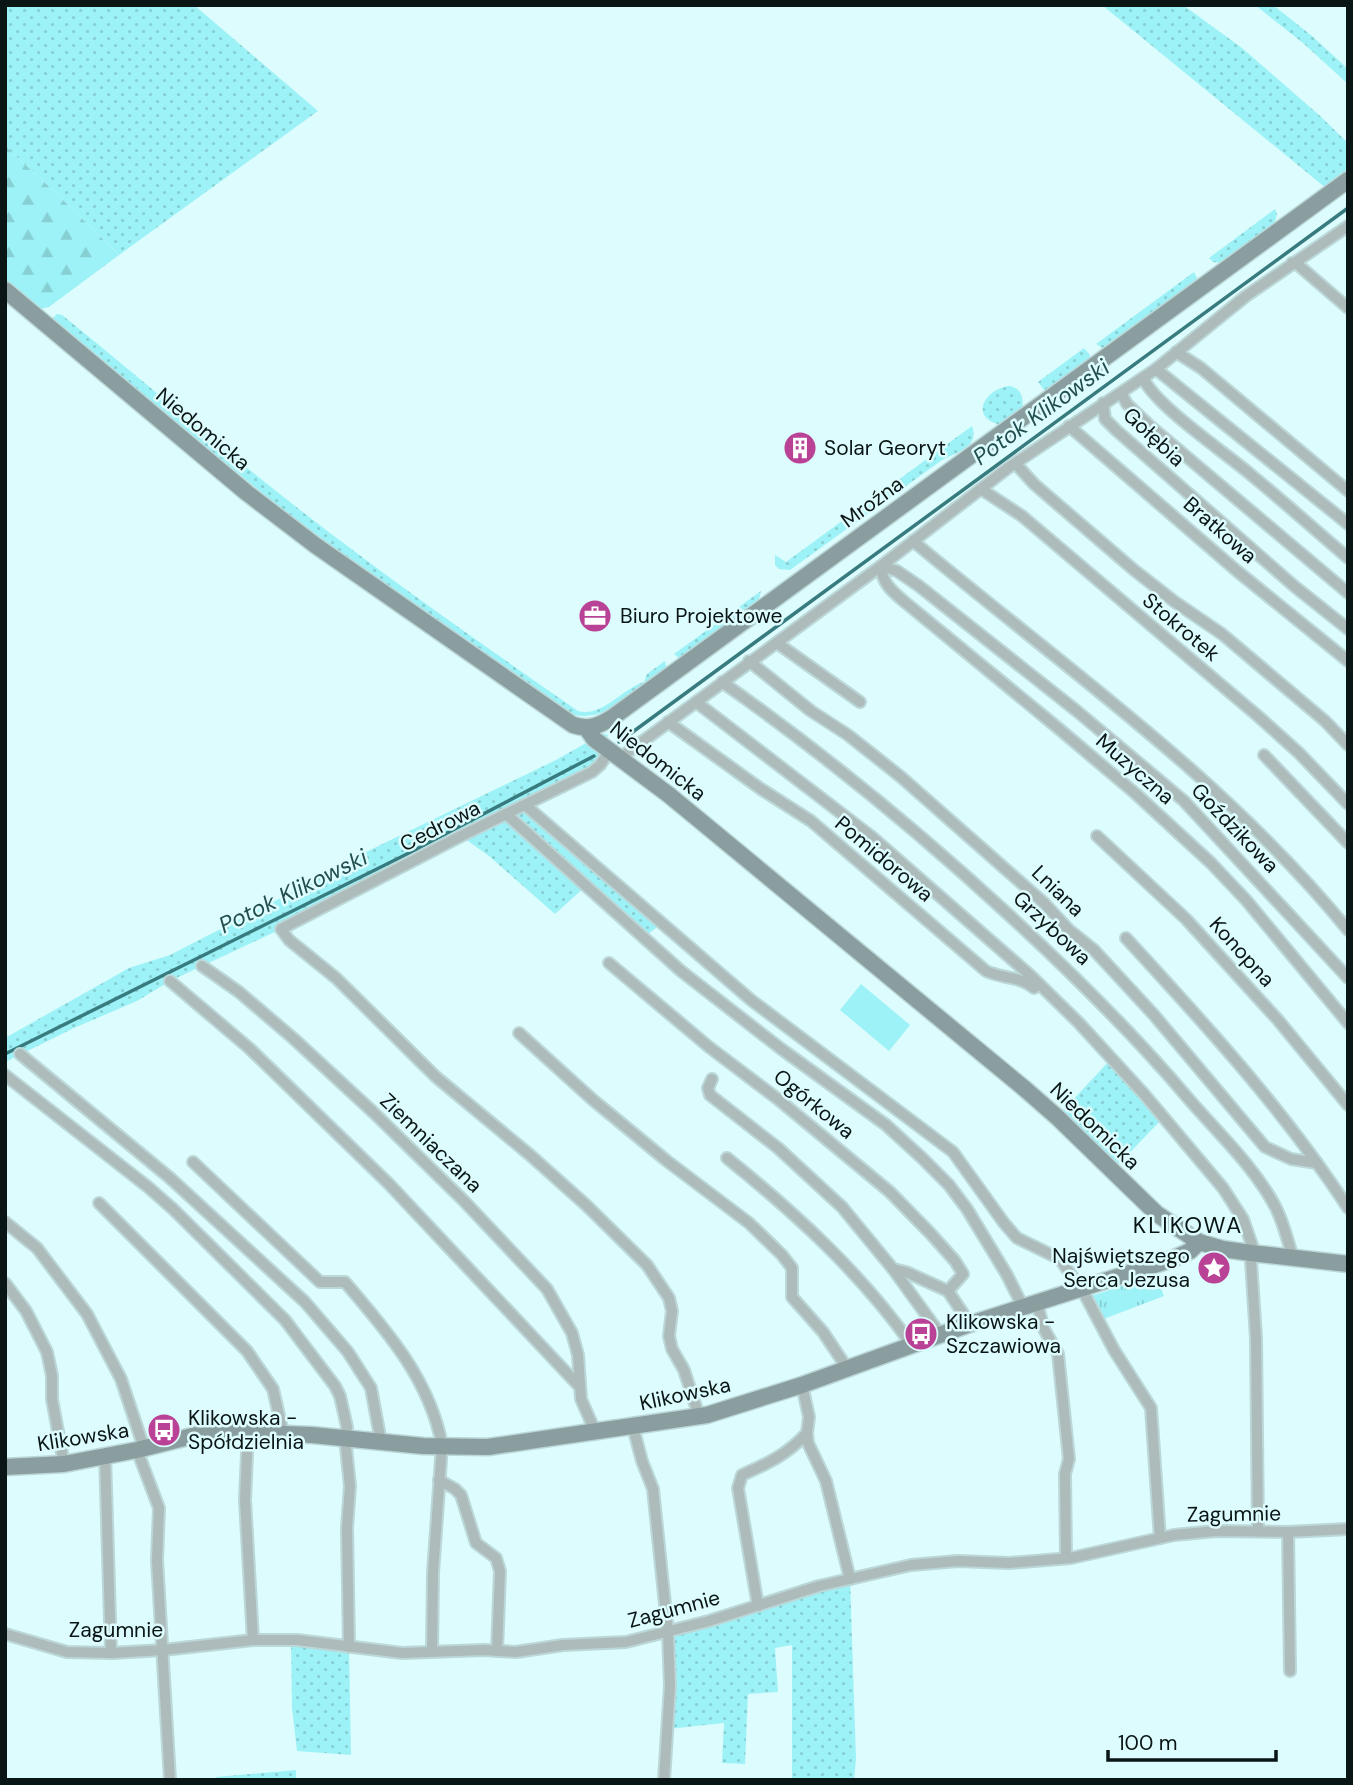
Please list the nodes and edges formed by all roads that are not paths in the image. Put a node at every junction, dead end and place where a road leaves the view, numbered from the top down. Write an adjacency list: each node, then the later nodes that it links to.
1 (1348, 180): 28 (street, Mroźna)
2 (1348, 226): 3 (street, Cedrowa)
3 (1292, 263): 5 (street); 6 (street, Cedrowa)
4 (5, 290): 28 (street, Niedomicka)
5 (1348, 308)
6 (1176, 352): 7 (street, Cedrowa); 14 (street)
7 (1156, 369): 8 (street, Cedrowa); 15 (street)
8 (1143, 378): 9 (street, Cedrowa); 17 (street)
9 (1121, 393): 10 (street, Cedrowa); 19 (street, Gołębia)
10 (1103, 403): 11 (street, Cedrowa); 20 (street, Gołębia)
11 (1069, 426): 12 (street, Cedrowa); 22 (street, Bratkowa)
12 (1016, 464): 13 (street, Cedrowa); 29 (street, Stokrotek)
13 (981, 489): 16 (street, Cedrowa); 33 (street, Stokrotek)
14 (1348, 491)
15 (1348, 524)
16 (913, 541): 18 (street, Cedrowa); 37 (street, Goździkowa)
17 (1348, 558)
18 (881, 566): 21 (street, Cedrowa); 41 (street, Goździkowa); 44 (street, Muzyczna)
19 (1348, 593)
20 (1348, 629)
21 (777, 643): 23 (street, Cedrowa); 26 (street)
22 (1348, 660)
23 (750, 661): 24 (street, Cedrowa); 52 (street, Lniana)
24 (722, 682): 25 (street, Cedrowa); 58 (street, Grzybowa)
25 (696, 702): 27 (street, Cedrowa); 43 (street, Pomidorowa)
26 (860, 702)
27 (668, 722): 30 (street, Cedrowa); 43 (street, Pomidorowa)
28 (587, 729): 30 (street, Niedomicka)
29 (1348, 745)
30 (615, 754): 32 (street, Cedrowa); 56 (street, Niedomicka)
31 (1264, 755): 36 (street)
32 (525, 804): 34 (street, Cedrowa); 62 (street)
33 (1348, 804)
34 (506, 814): 64 (street); 71 (street, Cedrowa)
35 (1097, 836): 49 (street, Konopna)
36 (1348, 843)
37 (1348, 930)
38 (1126, 938): 52 (street)
39 (609, 963): 63 (street, Ogórkowa)
40 (202, 966): 70 (street, Ziemniaczana)
41 (1348, 978)
42 (170, 981): 70 (street, Ziemniaczana)
43 (1074, 1019): 57 (street, Pomidorowa)
44 (1348, 1023)
45 (519, 1033): 68 (street)
46 (20, 1055): 78 (street)
47 (5, 1075): 77 (street)
48 (712, 1079): 60 (street)
49 (1348, 1105)
50 (727, 1158): 67 (street)
51 (193, 1162): 79 (street)
52 (1317, 1163): 54 (street)
53 (99, 1203): 75 (street)
54 (1348, 1208)
55 (5, 1222): 80 (street)
56 (1199, 1242): 57 (street); 62 (street, Klikowska)
57 (1251, 1253): 58 (street); 86 (street, Pomidorowa)
58 (1293, 1258): 59 (street)
59 (1348, 1264)
60 (893, 1269): 63 (street); 66 (street)
61 (5, 1283): 82 (street)
62 (1080, 1289): 64 (street, Klikowska); 88 (street)
63 (948, 1291): 65 (street)
64 (1030, 1305): 65 (street, Klikowska); 89 (street)
65 (970, 1324): 66 (street, Klikowska)
66 (940, 1334): 67 (street, Klikowska)
67 (911, 1345): 68 (street, Klikowska)
68 (847, 1368): 69 (street, Klikowska)
69 (802, 1385): 71 (street, Klikowska); 76 (street)
70 (579, 1387): 74 (street, Ziemniaczana)
71 (699, 1416): 72 (street, Klikowska)
72 (633, 1427): 74 (street, Klikowska); 92 (street)
73 (248, 1431): 75 (street, Klikowska); 80 (street, Klikowska); 94 (street)
74 (595, 1432): 79 (street, Klikowska)
75 (283, 1433): 77 (street, Klikowska)
76 (807, 1433): 90 (street); 91 (street)
77 (345, 1438): 78 (street, Klikowska); 95 (street)
78 (381, 1442): 79 (street, Klikowska)
79 (442, 1445): 84 (street)
80 (140, 1449): 81 (street, Klikowska); 96 (street)
81 (105, 1455): 82 (street, Klikowska); 99 (street)
82 (64, 1464): 83 (street, Klikowska)
83 (5, 1467)
84 (439, 1480): 97 (street); 98 (street)
85 (1348, 1529): 87 (street, Zagumnie)
86 (1258, 1531): 87 (street, Zagumnie); 88 (street, Zagumnie)
87 (1288, 1532): 100 (street)
88 (1160, 1538): 89 (street, Zagumnie)
89 (1066, 1559): 90 (street, Zagumnie)
90 (850, 1578): 91 (street, Zagumnie)
91 (758, 1606): 92 (street, Zagumnie)
92 (668, 1633): 98 (street, Zagumnie); 102 (street)
93 (5, 1634): 99 (street, Zagumnie)
94 (253, 1640): 95 (street, Zagumnie); 96 (street, Zagumnie)
95 (349, 1647): 97 (street, Zagumnie)
96 (163, 1650): 99 (street, Zagumnie); 101 (street)
97 (432, 1651): 98 (street, Zagumnie)
98 (497, 1651)
99 (111, 1653)
100 (1290, 1671)
101 (170, 1780)
102 (664, 1780)

